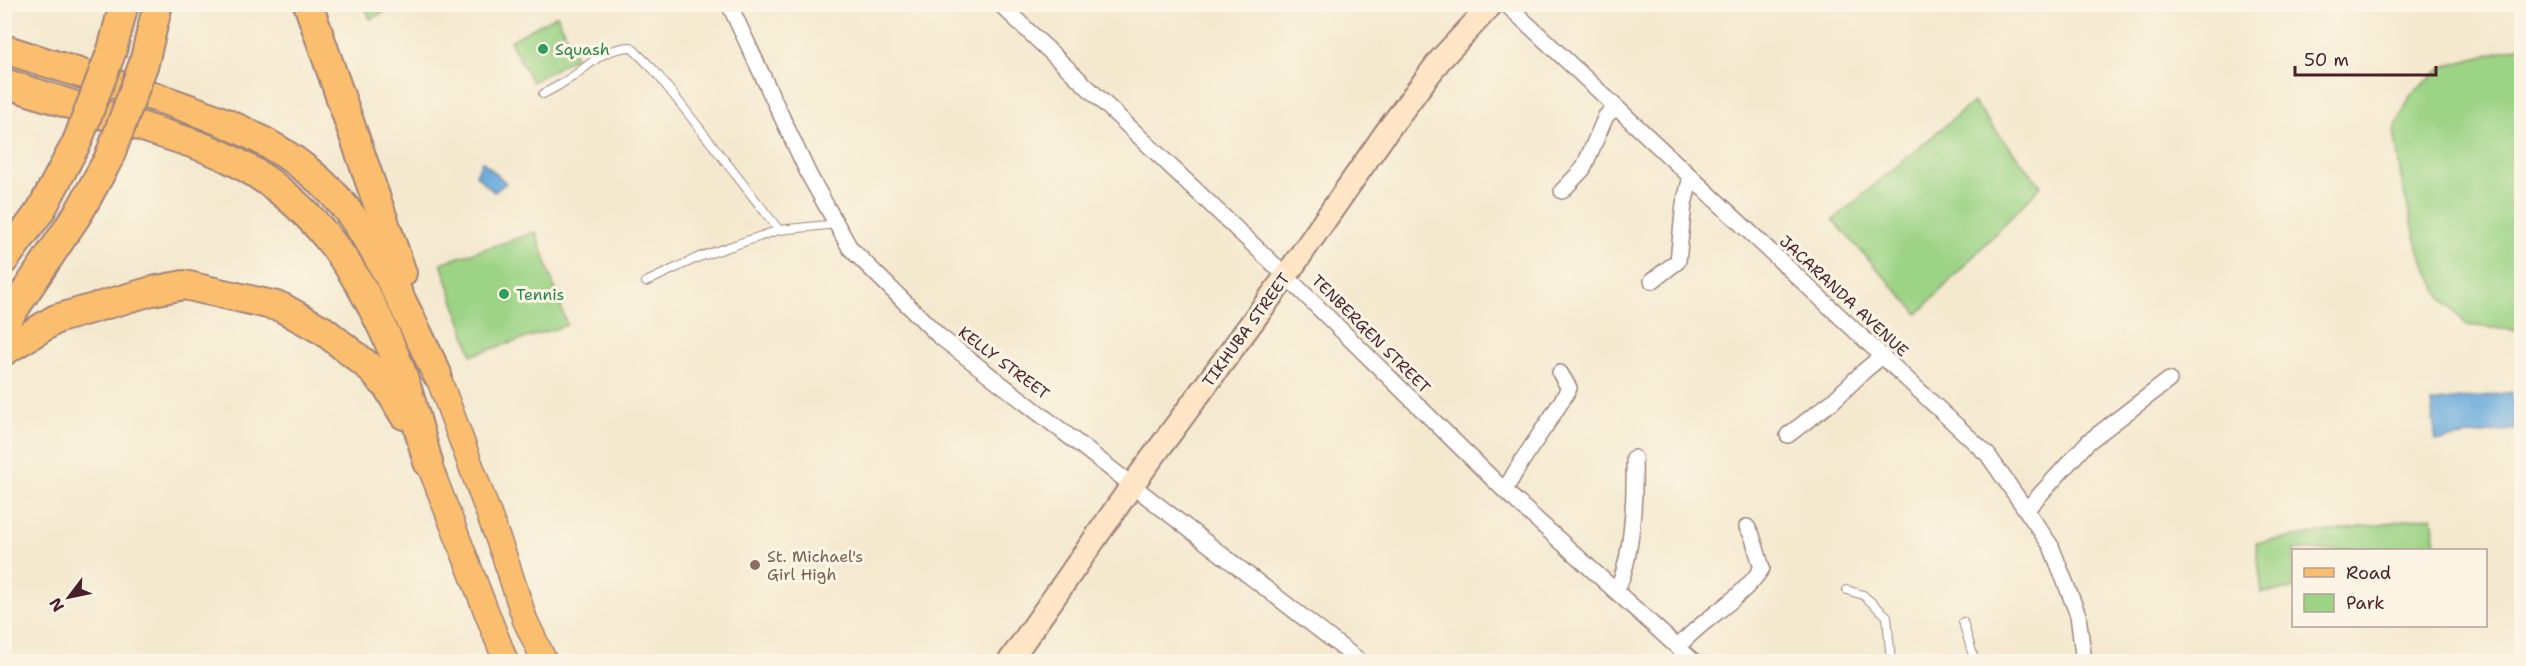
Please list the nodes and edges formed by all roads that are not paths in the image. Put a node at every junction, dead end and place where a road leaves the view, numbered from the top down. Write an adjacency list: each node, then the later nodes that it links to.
1 (124, 4): 18 (highway, bridge)
2 (158, 4): 22 (highway, bridge)
3 (308, 4): 14 (highway)
4 (318, 4): 14 (highway)
5 (729, 4): 16 (street, KELLY STREET)
6 (1000, 4): 19 (street, TENBERGEN STREET)
7 (1492, 4): 19 (street, TIKHUBA STREET)
8 (1506, 4): 12 (street, JACARANDA AVENUE)
9 (4, 49): 26 (highway)
10 (4, 83): 30 (highway)
11 (543, 94): 17 (lane)
12 (1616, 107): 13 (street, JACARANDA AVENUE); 15 (street)
13 (1691, 177): 20 (street); 24 (street, JACARANDA AVENUE)
14 (372, 189): 26 (highway)
15 (1562, 191)
16 (837, 224): 17 (lane); 31 (street, KELLY STREET)
17 (779, 230): 21 (lane)
18 (4, 260)
19 (1286, 276): 31 (street, TIKHUBA STREET); 32 (street, TENBERGEN STREET)
20 (1652, 281)
21 (646, 282)
22 (4, 324)
23 (4, 351): 30 (highway)
24 (1882, 356): 28 (street); 33 (street, JACARANDA AVENUE)
25 (1560, 372): 32 (street)
26 (437, 374): 40 (main road)
27 (2169, 380): 33 (street)
28 (1788, 435)
29 (1634, 458): 36 (street)
30 (428, 462): 39 (main road)
31 (1133, 484): 41 (street, TIKHUBA STREET); 42 (street, KELLY STREET)
32 (1505, 491): 36 (street, TENBERGEN STREET)
33 (2026, 510): 46 (street, JACARANDA AVENUE)
34 (1747, 527): 38 (street)
35 (1847, 590): 44 (lane)
36 (1616, 591): 38 (street, TENBERGEN STREET)
37 (1964, 622): 45 (lane)
38 (1678, 647): 43 (street, TENBERGEN STREET)
39 (506, 662)
40 (545, 662)
41 (1009, 662)
42 (1361, 662)
43 (1694, 662)
44 (1891, 662)
45 (1975, 662)
46 (2084, 662)

